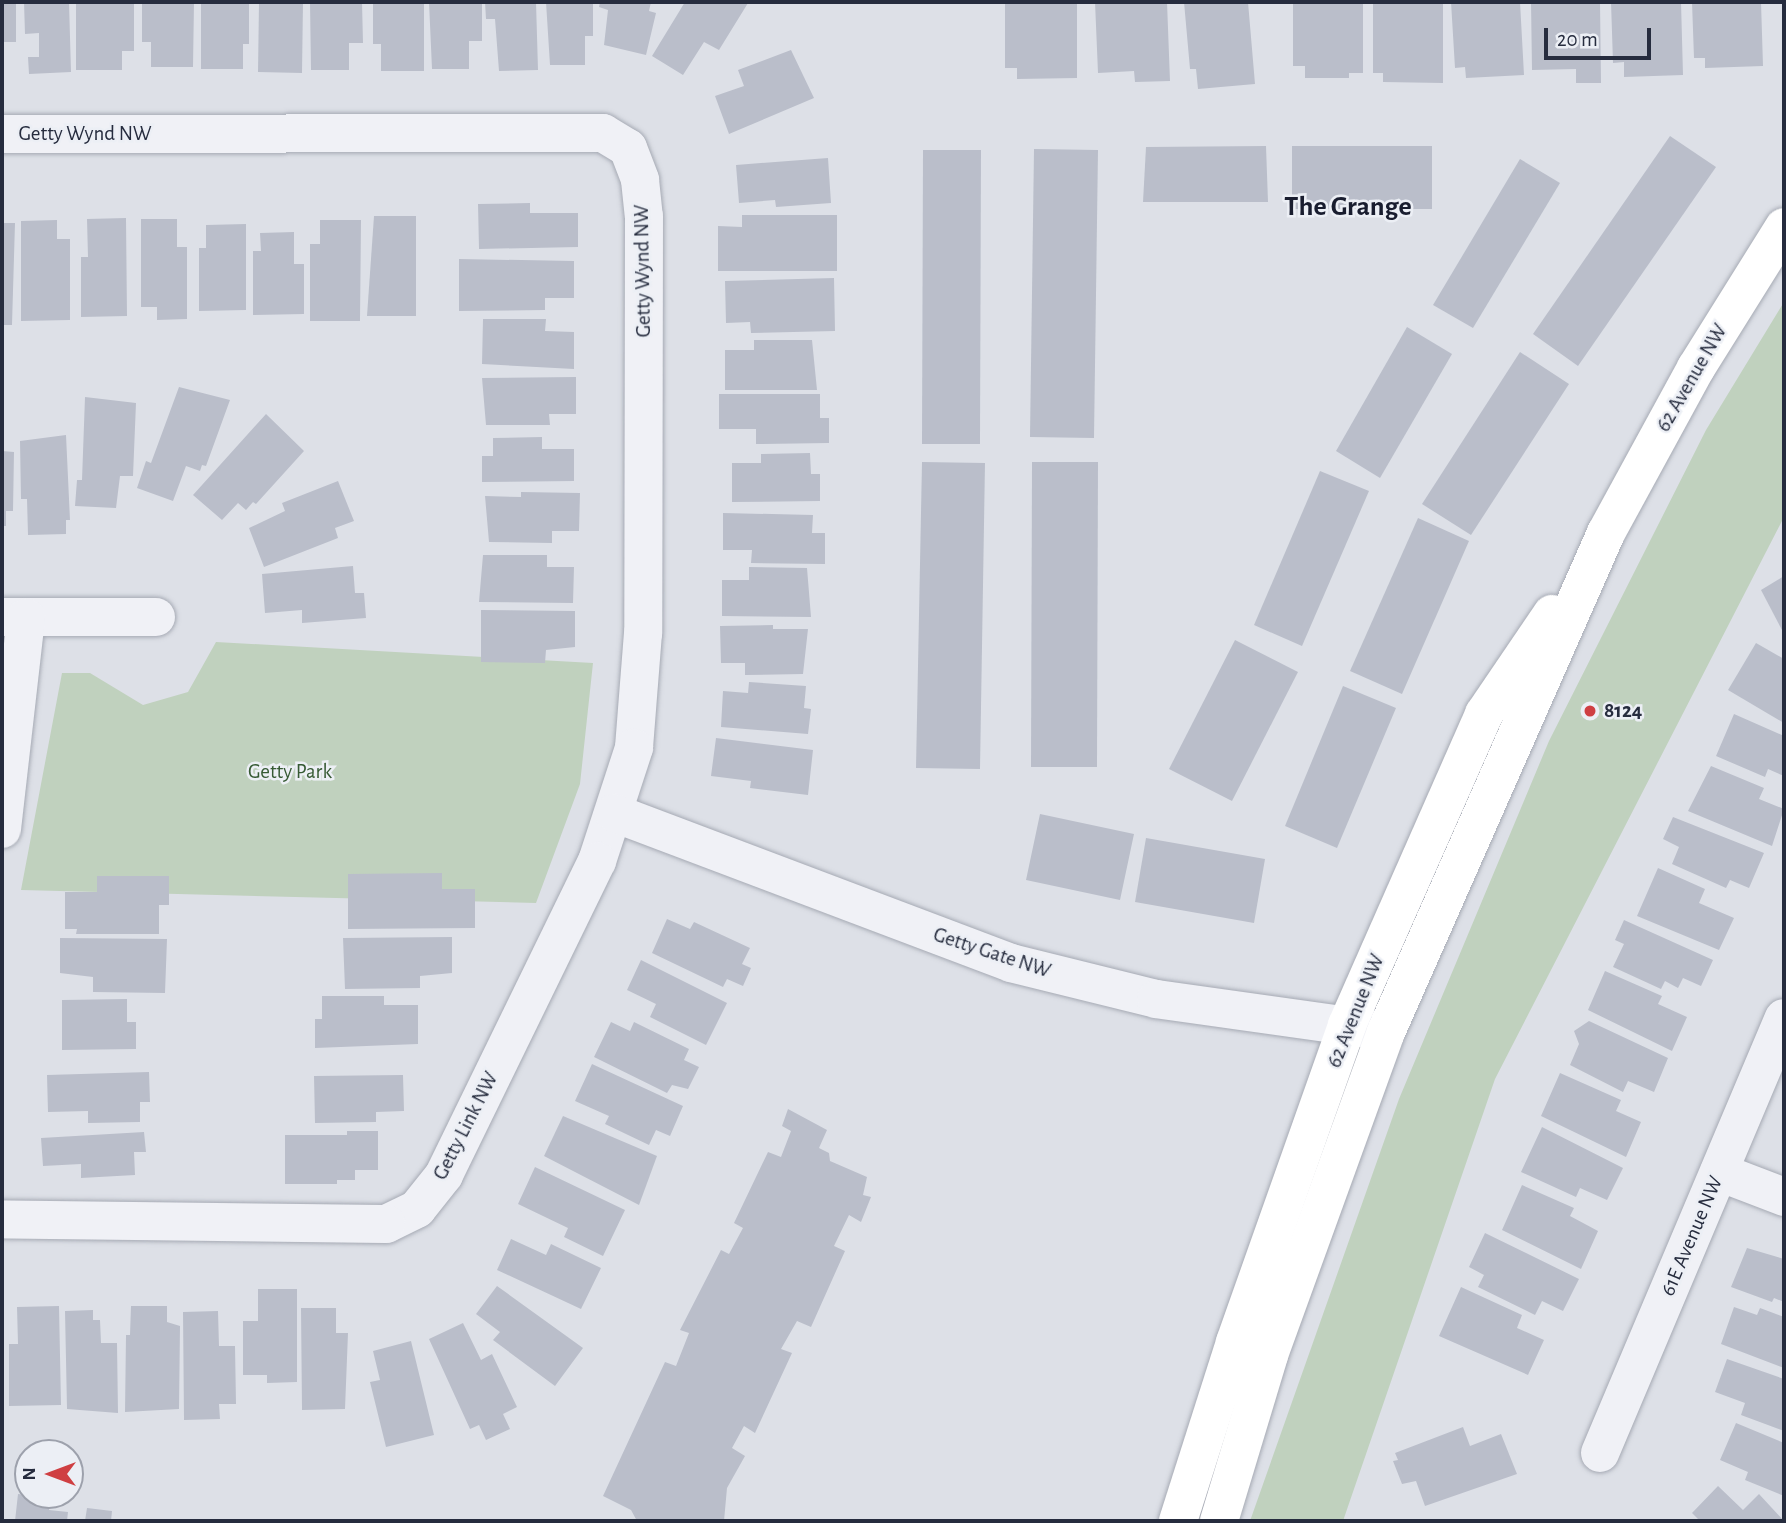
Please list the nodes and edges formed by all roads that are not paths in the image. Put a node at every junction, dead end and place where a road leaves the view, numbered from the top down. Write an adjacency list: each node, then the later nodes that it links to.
1 (2, 134): 6 (street, Getty Wynd NW)
2 (1784, 227): 3 (main road, 62 Avenue NW)
3 (1606, 533): 9 (main road, 62 Avenue NW); 10 (main road, 62 Avenue NW)
4 (14, 617): 5 (street); 7 (street)
5 (156, 617)
6 (614, 813): 9 (street, Getty Gate NW); 13 (street, Getty Link NW)
7 (2, 829)
8 (1784, 1018): 11 (street, 61E Avenue NW)
9 (1347, 1025): 10 (street, Getty Gate NW); 15 (main road, 62 Avenue NW)
10 (1386, 1032): 16 (main road, 62 Avenue NW)
11 (1719, 1172): 12 (street); 14 (street, 61E Avenue NW)
12 (1784, 1197)
13 (2, 1219)
14 (1600, 1453)
15 (1178, 1521)
16 (1219, 1521)

